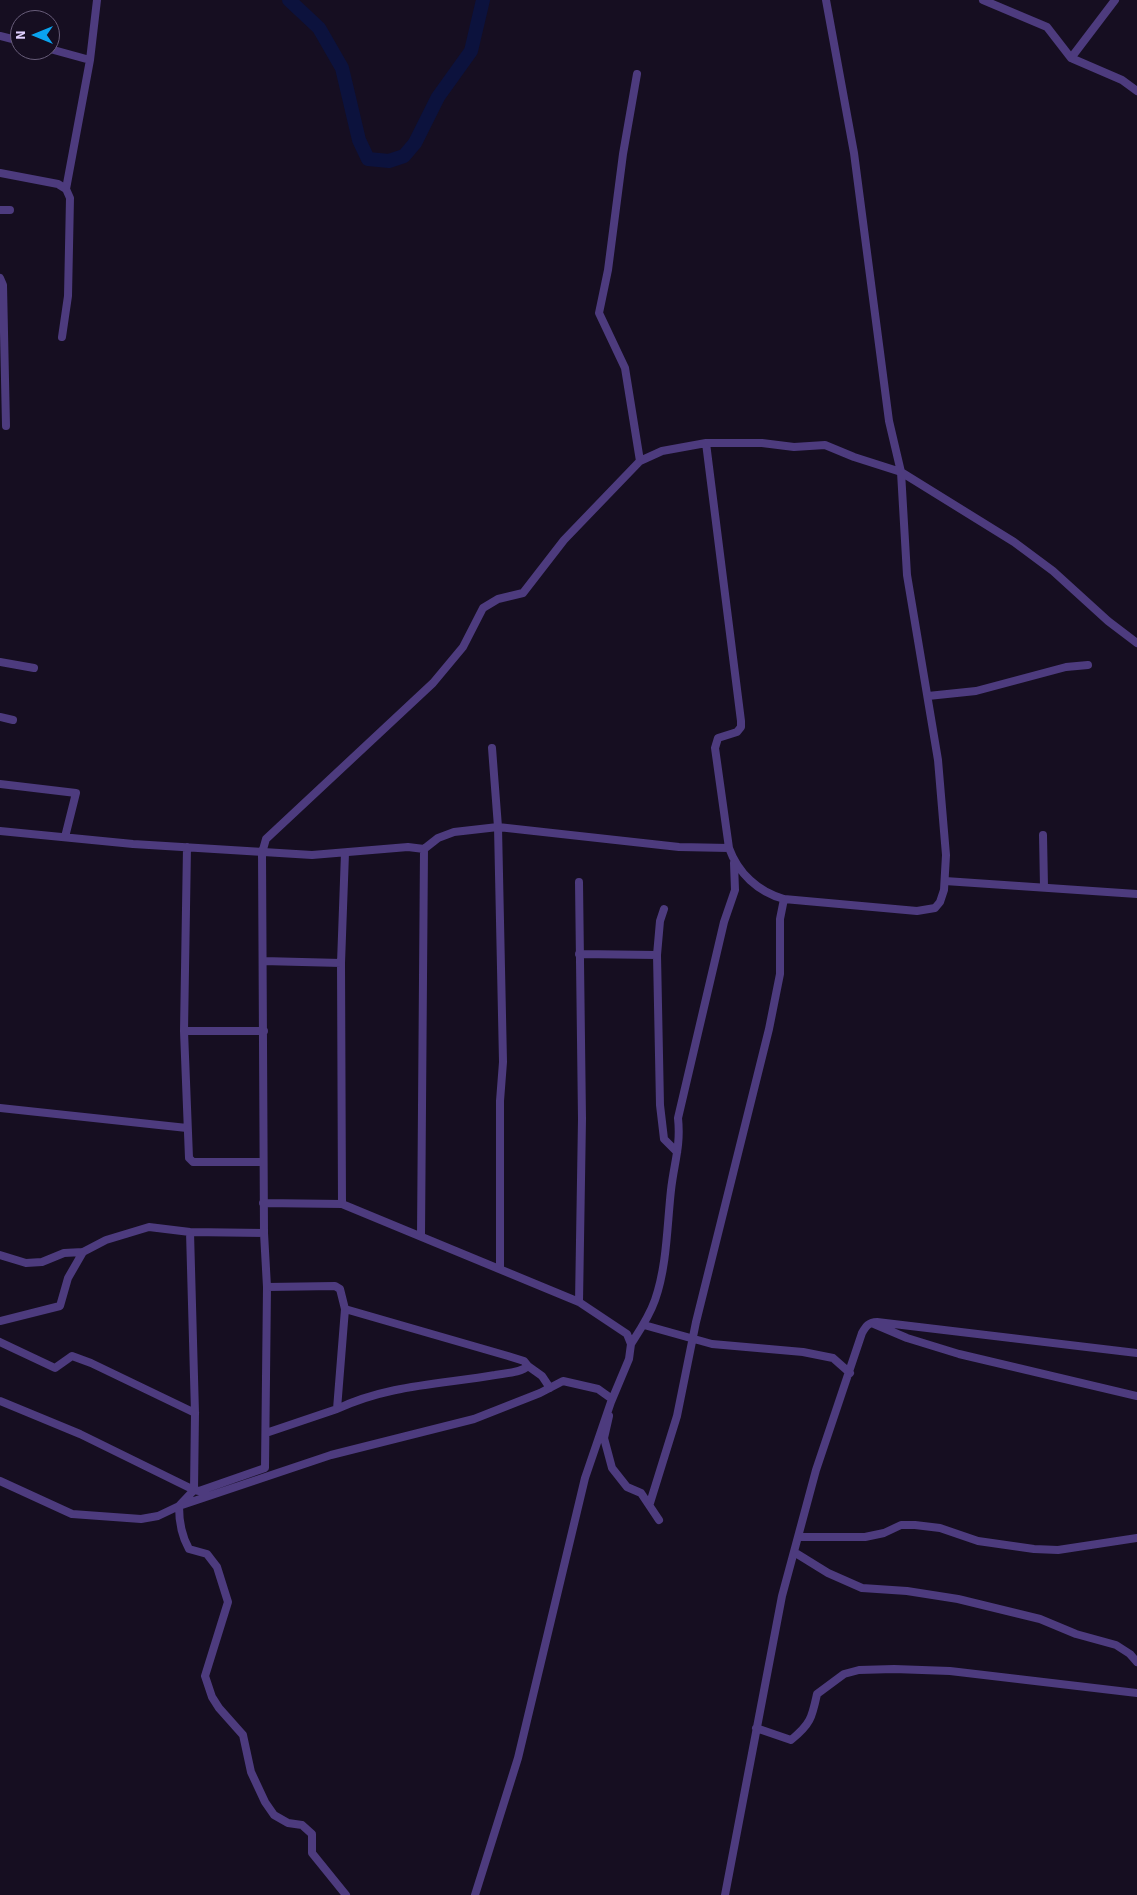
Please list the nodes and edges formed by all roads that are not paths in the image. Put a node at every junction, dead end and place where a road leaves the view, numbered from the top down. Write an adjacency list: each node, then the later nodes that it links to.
1 (97, 0): 7 (street)
2 (826, 0): 19 (street)
3 (983, 0): 6 (street)
4 (1115, 0): 6 (street)
5 (60, 52): 7 (street)
6 (1071, 58): 9 (street)
7 (90, 60): 11 (street)
8 (636, 74): 18 (street)
9 (1137, 91)
10 (0, 173): 11 (street)
11 (66, 189): 15 (street)
12 (0, 210): 13 (street)
13 (10, 210)
14 (0, 278): 16 (street)
15 (62, 337)
16 (6, 426)
17 (706, 443): 18 (street); 19 (street); 34 (street)
18 (640, 461): 36 (street)
19 (901, 472): 20 (street); 24 (street)
20 (1137, 643)
21 (0, 662): 23 (street)
22 (1088, 666): 24 (street)
23 (34, 668)
24 (928, 696): 39 (street)
25 (0, 717): 26 (street)
26 (13, 720)
27 (492, 748): 29 (street)
28 (0, 784): 32 (street)
29 (498, 827): 34 (street); 35 (street); 62 (street)
30 (0, 830): 32 (street)
31 (1043, 835): 41 (street)
32 (65, 837): 33 (street)
33 (187, 848): 36 (street); 49 (street)
34 (729, 848): 38 (street)
35 (424, 849): 37 (street); 59 (street)
36 (262, 853): 37 (street); 47 (street)
37 (345, 853): 48 (street)
38 (734, 863): 43 (street); 53 (street)
39 (945, 881): 41 (street); 43 (street)
40 (579, 882): 45 (street)
41 (1044, 887): 42 (street)
42 (1137, 894)
43 (784, 899): 69 (street)
44 (664, 909): 46 (street)
45 (579, 954): 46 (street); 64 (street)
46 (657, 955): 53 (street)
47 (263, 961): 48 (street); 50 (street)
48 (341, 963): 56 (street)
49 (184, 1031): 50 (street); 52 (street)
50 (264, 1031): 54 (street)
51 (0, 1108): 52 (street)
52 (187, 1128): 54 (street)
53 (677, 1152): 68 (street)
54 (262, 1162): 55 (street)
55 (263, 1203): 56 (street); 58 (street)
56 (342, 1204): 59 (street)
57 (190, 1232): 58 (street); 60 (street); 80 (street)
58 (264, 1233): 63 (street)
59 (421, 1236): 62 (street)
60 (82, 1252): 61 (street); 66 (street)
61 (0, 1256)
62 (500, 1268): 64 (street)
63 (267, 1287): 65 (street); 81 (street)
64 (579, 1302): 71 (street)
65 (345, 1309): 73 (street); 79 (street)
66 (0, 1321)
67 (871, 1322): 72 (street); 74 (street); 76 (street)
68 (644, 1325): 69 (street); 71 (street)
69 (692, 1338): 74 (street); 84 (street)
70 (0, 1342): 80 (street)
71 (631, 1344): 77 (street)
72 (1137, 1353)
73 (528, 1366): 75 (street); 79 (street)
74 (850, 1373): 87 (street)
75 (550, 1388): 77 (street); 85 (street)
76 (1137, 1396)
77 (612, 1399): 84 (street); 94 (street)
78 (0, 1400): 83 (street)
79 (337, 1408): 81 (street)
80 (195, 1413): 83 (street)
81 (266, 1433): 83 (street)
82 (0, 1481): 85 (street)
83 (194, 1490): 85 (street)
84 (650, 1503): 86 (street)
85 (179, 1506): 93 (street)
86 (659, 1520)
87 (798, 1537): 88 (street); 89 (street)
88 (1137, 1538)
89 (794, 1552): 90 (street); 92 (street)
90 (1137, 1662)
91 (1137, 1693): 92 (street)
92 (756, 1728): 95 (street)
93 (346, 1895)
94 (475, 1895)
95 (725, 1895)

